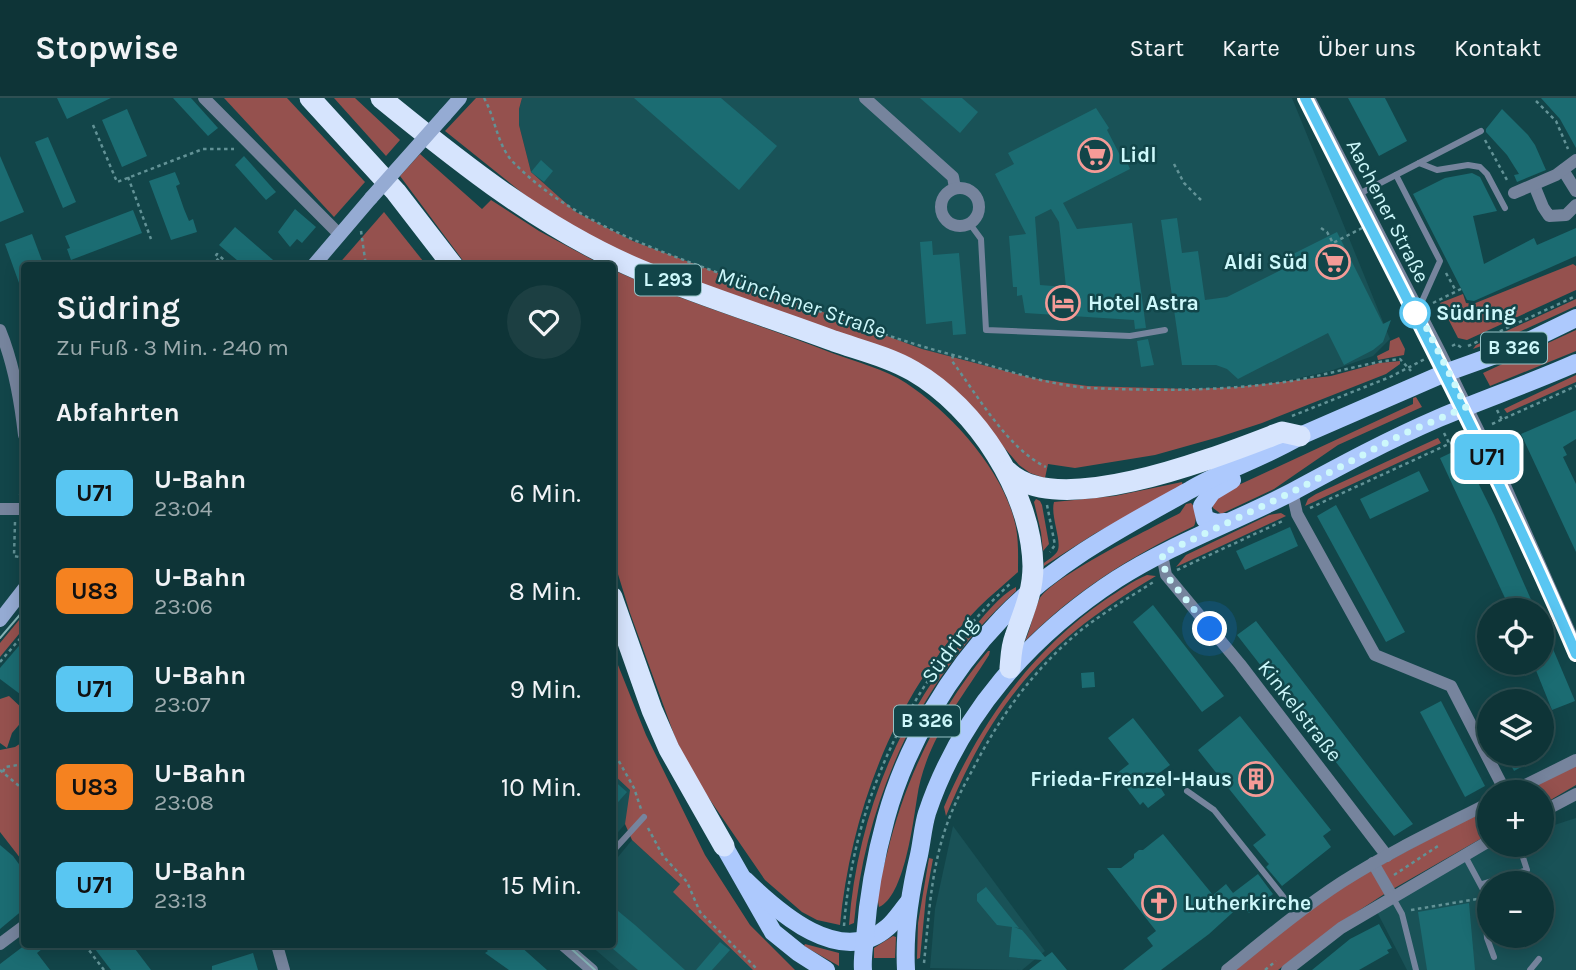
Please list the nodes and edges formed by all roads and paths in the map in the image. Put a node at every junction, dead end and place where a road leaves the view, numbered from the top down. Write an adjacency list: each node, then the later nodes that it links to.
1 (204, 98): 11 (street)
2 (310, 98): 36 (highway)
3 (381, 98): 58 (highway, Münchener Straße / L 293)
4 (460, 98): 25 (street, bridge)
5 (484, 98): 46 (path)
6 (865, 98): 18 (street)
7 (1309, 98): 21 (street, Aachener Straße)
8 (1536, 101): 14 (path)
9 (93, 125): 16 (path)
10 (1480, 131): 12 (lane); 20 (path)
11 (255, 149): 16 (path); 29 (street)
12 (1419, 163): 15 (lane); 24 (lane)
13 (1174, 164): 22 (path)
14 (1571, 164): 17 (street); 19 (street)
15 (1396, 175): 21 (lane); 31 (lane)
16 (128, 177): 30 (path)
17 (1534, 185): 20 (street); 23 (street)
18 (956, 188): 27 (street); 27 (street)
19 (1576, 191)
20 (1514, 193)
21 (1357, 195): 26 (street, Aachener Straße)
22 (1202, 201)
23 (1576, 205)
24 (1504, 208)
25 (351, 222): 29 (street); 35 (path)
26 (1371, 223): 28 (path); 40 (street, Aachener Straße)
27 (970, 224): 43 (lane)
28 (1321, 229)
29 (340, 235): 34 (street)
30 (151, 239)
31 (1440, 261): 38 (path); 40 (lane)
32 (220, 262): 33 (path)
33 (226, 262)
34 (316, 262)
35 (365, 262)
36 (450, 262)
37 (1461, 289): 38 (path)
38 (1456, 291): 40 (path)
39 (1576, 296): 45 (path)
40 (1418, 311): 50 (street, Aachener Straße)
41 (1576, 318): 48 (main road, Südring / B 326)
42 (0, 330): 53 (street)
43 (1165, 330)
44 (1456, 344): 45 (path)
45 (1464, 348): 48 (path)
46 (953, 355): 49 (path); 59 (path)
47 (1576, 363): 52 (main road, B 326)
48 (1473, 364): 50 (main road, Südring / B 326)
49 (1409, 367)
50 (1449, 372): 54 (street, Aachener Straße); 55 (main road, Südring / B 326)
51 (1576, 386): 52 (path)
52 (1492, 398): 54 (main road, B 326)
53 (21, 402)
54 (1466, 407): 60 (main road, B 326); 73 (street, Aachener Straße)
55 (1300, 436): 57 (main road, Südring / B 326); 58 (highway)
56 (1449, 443): 63 (path)
57 (1278, 449): 64 (main road); 68 (main road, Südring / B 326)
58 (1007, 470): 68 (highway)
59 (1052, 470)
60 (1292, 492): 63 (street); 64 (main road, B 326)
61 (19, 508): 62 (street); 66 (path)
62 (0, 509)
63 (1297, 514): 67 (path); 80 (street)
64 (1226, 522): 65 (main road, B 326)
65 (1162, 554): 67 (street, Kinkelstraße); 75 (main road, B 326)
66 (21, 557)
67 (1166, 575): 93 (street, Kinkelstraße); 113 (path)
68 (1031, 591): 75 (highway); 104 (main road, Südring / B 326)
69 (21, 594): 71 (street)
70 (616, 608): 89 (highway)
71 (0, 620)
72 (21, 638): 74 (path)
73 (1576, 646)
74 (0, 662)
75 (1010, 668): 100 (main road, B 326)
76 (616, 756): 87 (path)
77 (1576, 760): 81 (street)
78 (21, 764): 79 (path)
79 (1, 771): 82 (path)
80 (1501, 780)
81 (1535, 780)
82 (21, 788)
83 (1186, 791): 101 (lane)
84 (1576, 794): 85 (street)
85 (1554, 806)
86 (1477, 809): 93 (street)
87 (644, 817): 91 (lane); 117 (path)
88 (1442, 844): 97 (path)
89 (724, 846): 96 (main road)
90 (1477, 847): 92 (street)
91 (616, 848)
92 (1464, 854): 95 (lane); 97 (street)
93 (1387, 856): 94 (street)
94 (1373, 863): 98 (street); 101 (street)
95 (1477, 876)
96 (745, 880): 104 (main road); 110 (main road)
97 (1406, 888): 98 (street)
98 (1392, 896): 102 (lane); 123 (street)
99 (1477, 899): 102 (path)
100 (909, 902): 104 (main road); 113 (main road, B 326)
101 (1297, 914): 122 (street)
102 (1402, 914): 124 (lane)
103 (21, 928): 105 (street)
104 (865, 939): 120 (main road, Südring / B 326)
105 (0, 944)
106 (87, 948): 114 (path)
107 (279, 948): 115 (street)
108 (566, 948): 116 (street)
109 (1491, 948): 111 (lane)
110 (799, 953): 118 (street); 119 (main road)
111 (1494, 957)
112 (1539, 960): 125 (lane)
113 (911, 966): 121 (path)
114 (104, 970)
115 (284, 970)
116 (592, 970)
117 (758, 970)
118 (812, 970)
119 (826, 970)
120 (863, 970)
121 (924, 970)
122 (1227, 970)
123 (1287, 970)
124 (1416, 970)
125 (1530, 970)

